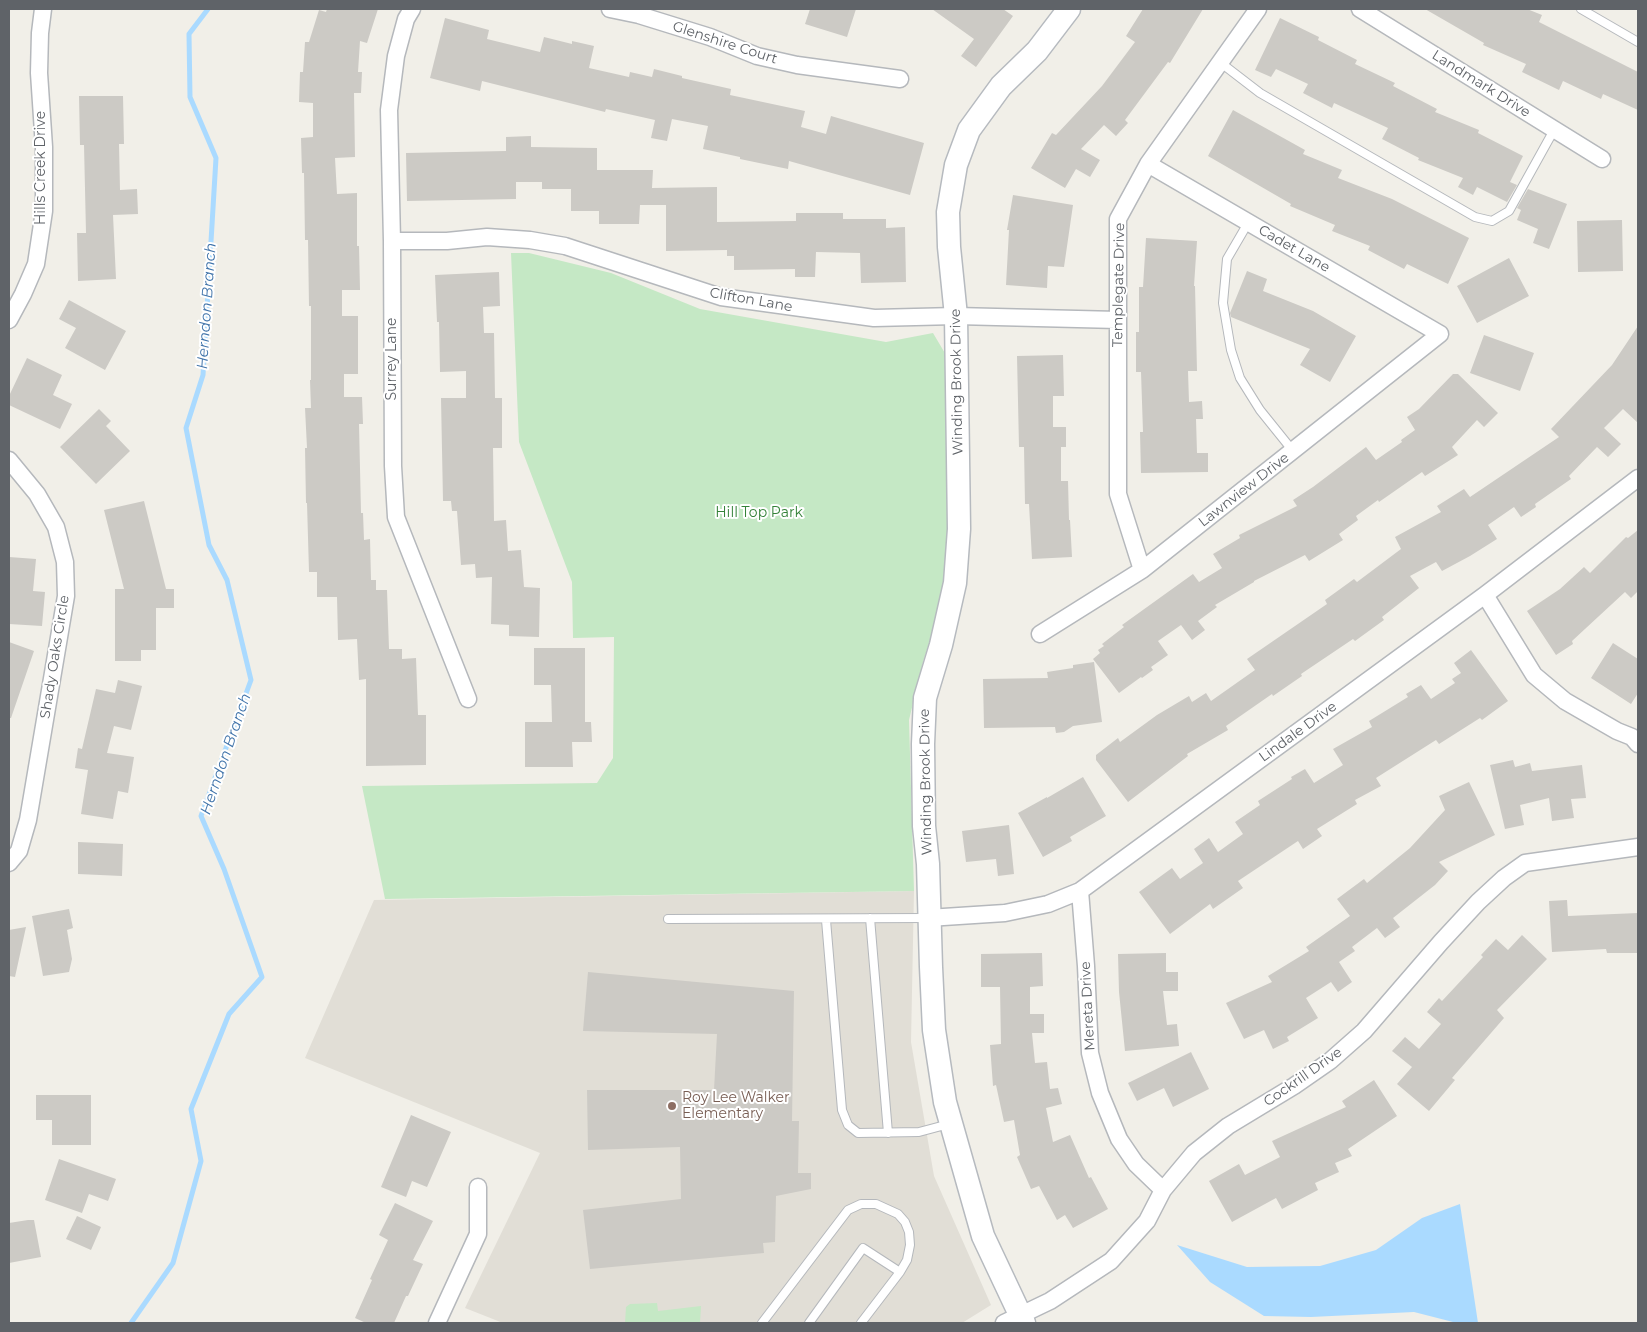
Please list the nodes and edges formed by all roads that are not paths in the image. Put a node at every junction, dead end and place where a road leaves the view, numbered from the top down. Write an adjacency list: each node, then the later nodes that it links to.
1 (43, 9): 17 (street, Hills Creek Drive)
2 (412, 9): 15 (street, Surrey Lane)
3 (610, 9): 10 (street, Glenshire Court)
4 (1069, 9): 16 (street, Winding Brook Drive)
5 (1258, 9): 9 (street, Templegate Drive)
6 (1360, 9): 11 (street, Landmark Drive)
7 (1581, 9): 8 (lane)
8 (1638, 42)
9 (1221, 63): 11 (lane); 13 (street, Templegate Drive)
10 (900, 79)
11 (1554, 130): 12 (street, Landmark Drive)
12 (1602, 159)
13 (1148, 164): 14 (street, Cadet Lane); 18 (street, Templegate Drive)
14 (1248, 223): 19 (street, Cadet Lane); 20 (lane)
15 (392, 242): 16 (street, Clifton Lane); 26 (street, Surrey Lane)
16 (956, 316): 18 (street, Clifton Lane); 32 (street, Winding Brook Drive)
17 (9, 320)
18 (1118, 320): 23 (street, Templegate Drive)
19 (1440, 334): 20 (street, Lawnview Drive)
20 (1293, 451): 23 (street, Lawnview Drive)
21 (9, 460): 29 (street, Shady Oaks Circle)
22 (1638, 478): 24 (street, Lindale Drive)
23 (1142, 570): 25 (street, Lawnview Drive)
24 (1485, 595): 27 (street); 30 (street, Lindale Drive)
25 (1040, 634)
26 (468, 699)
27 (1638, 744)
28 (1638, 847): 38 (street, Cockrill Drive)
29 (9, 863)
30 (1080, 891): 32 (street, Lindale Drive); 38 (street, Mereta Drive)
31 (870, 918): 32 (lane); 34 (lane); 36 (lane)
32 (928, 918): 35 (street, Winding Brook Drive)
33 (668, 919): 34 (lane)
34 (826, 920): 36 (lane)
35 (950, 1124): 36 (lane); 40 (street, Winding Brook Drive)
36 (888, 1133)
37 (478, 1187): 42 (street)
38 (1163, 1190): 40 (street, Cockrill Drive)
39 (900, 1272): 41 (lane); 43 (lane); 44 (lane)
40 (1016, 1321)
41 (766, 1322)
42 (439, 1323)
43 (809, 1323)
44 (861, 1323)

